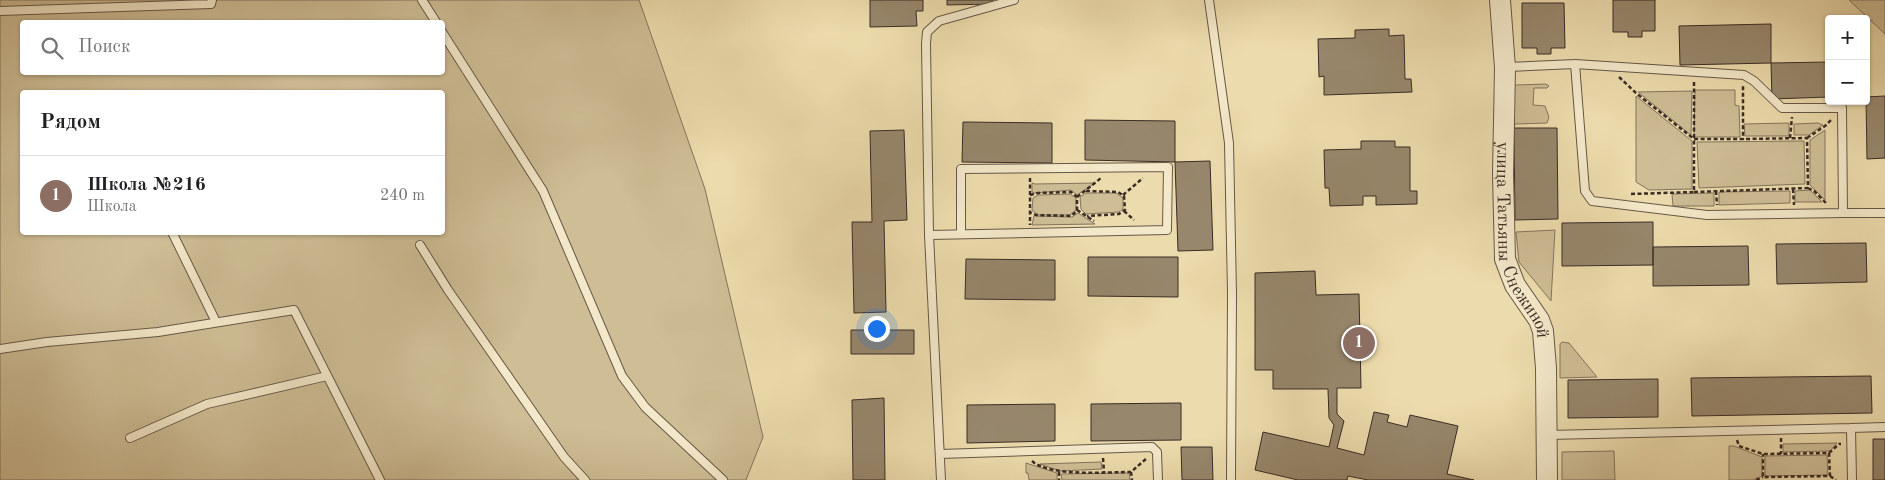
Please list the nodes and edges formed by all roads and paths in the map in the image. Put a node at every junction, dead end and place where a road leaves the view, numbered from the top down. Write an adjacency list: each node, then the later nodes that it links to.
1 (212, 0): 6 (lane)
2 (422, 0): 7 (lane)
3 (1014, 0): 40 (lane)
4 (1208, 0): 70 (lane)
5 (1500, 0): 11 (street, улица Татьяны Снежиной)
6 (0, 11)
7 (435, 20)
8 (445, 37): 65 (lane)
9 (1575, 64): 10 (lane); 11 (lane); 34 (lane)
10 (1607, 66): 12 (lane); 18 (path)
11 (1505, 68): 49 (street, улица Татьяны Снежиной)
12 (1694, 72): 13 (lane); 25 (path)
13 (1744, 75): 14 (lane); 18 (path)
14 (1792, 108): 15 (lane); 16 (path)
15 (1842, 108): 17 (path); 32 (lane)
16 (1790, 138): 17 (path); 18 (path)
17 (1807, 138): 22 (path)
18 (1743, 139)
19 (1109, 168): 20 (lane); 21 (lane); 24 (path)
20 (1156, 168): 27 (path); 36 (lane)
21 (1030, 169): 26 (path); 38 (lane)
22 (1808, 188): 23 (path); 32 (path)
23 (1793, 189): 25 (path); 34 (path)
24 (1086, 191): 27 (path); 29 (path)
25 (1694, 192): 28 (path)
26 (1030, 195): 29 (path); 31 (path)
27 (1123, 195): 35 (path)
28 (1628, 195)
29 (1077, 197): 30 (path)
30 (1077, 210): 31 (path); 35 (path)
31 (1030, 212): 37 (path)
32 (1843, 213): 33 (lane); 34 (lane)
33 (1885, 213)
34 (1791, 214)
35 (1087, 216): 36 (path)
36 (1103, 231): 37 (lane)
37 (1030, 233): 38 (lane)
38 (961, 234): 40 (lane)
39 (173, 235): 42 (lane)
40 (929, 235): 55 (lane)
41 (420, 244): 64 (lane)
42 (216, 322): 43 (lane); 44 (lane)
43 (0, 349)
44 (327, 376): 50 (lane); 63 (lane)
45 (1885, 427): 46 (lane)
46 (1851, 428): 47 (lane); 51 (lane)
47 (1781, 430): 48 (lane); 57 (path)
48 (1736, 431): 49 (lane); 56 (path)
49 (1546, 435): 71 (street, улица Татьяны Снежиной)
50 (130, 438)
51 (1852, 444): 54 (path); 74 (lane)
52 (1156, 450): 53 (lane); 59 (path); 69 (lane)
53 (1022, 451): 55 (lane); 58 (path)
54 (1830, 453): 57 (path); 60 (path)
55 (940, 454): 66 (lane)
56 (1763, 454): 57 (path); 61 (path)
57 (1781, 454)
58 (1059, 472): 59 (path); 67 (path)
59 (1132, 472): 68 (path)
60 (1830, 476): 62 (path); 73 (path)
61 (1763, 477): 62 (path); 72 (path)
62 (1782, 478)
63 (380, 480)
64 (585, 480)
65 (723, 480)
66 (941, 480)
67 (1059, 480)
68 (1132, 480)
69 (1158, 480)
70 (1232, 480)
71 (1547, 480)
72 (1756, 480)
73 (1836, 480)
74 (1852, 480)

